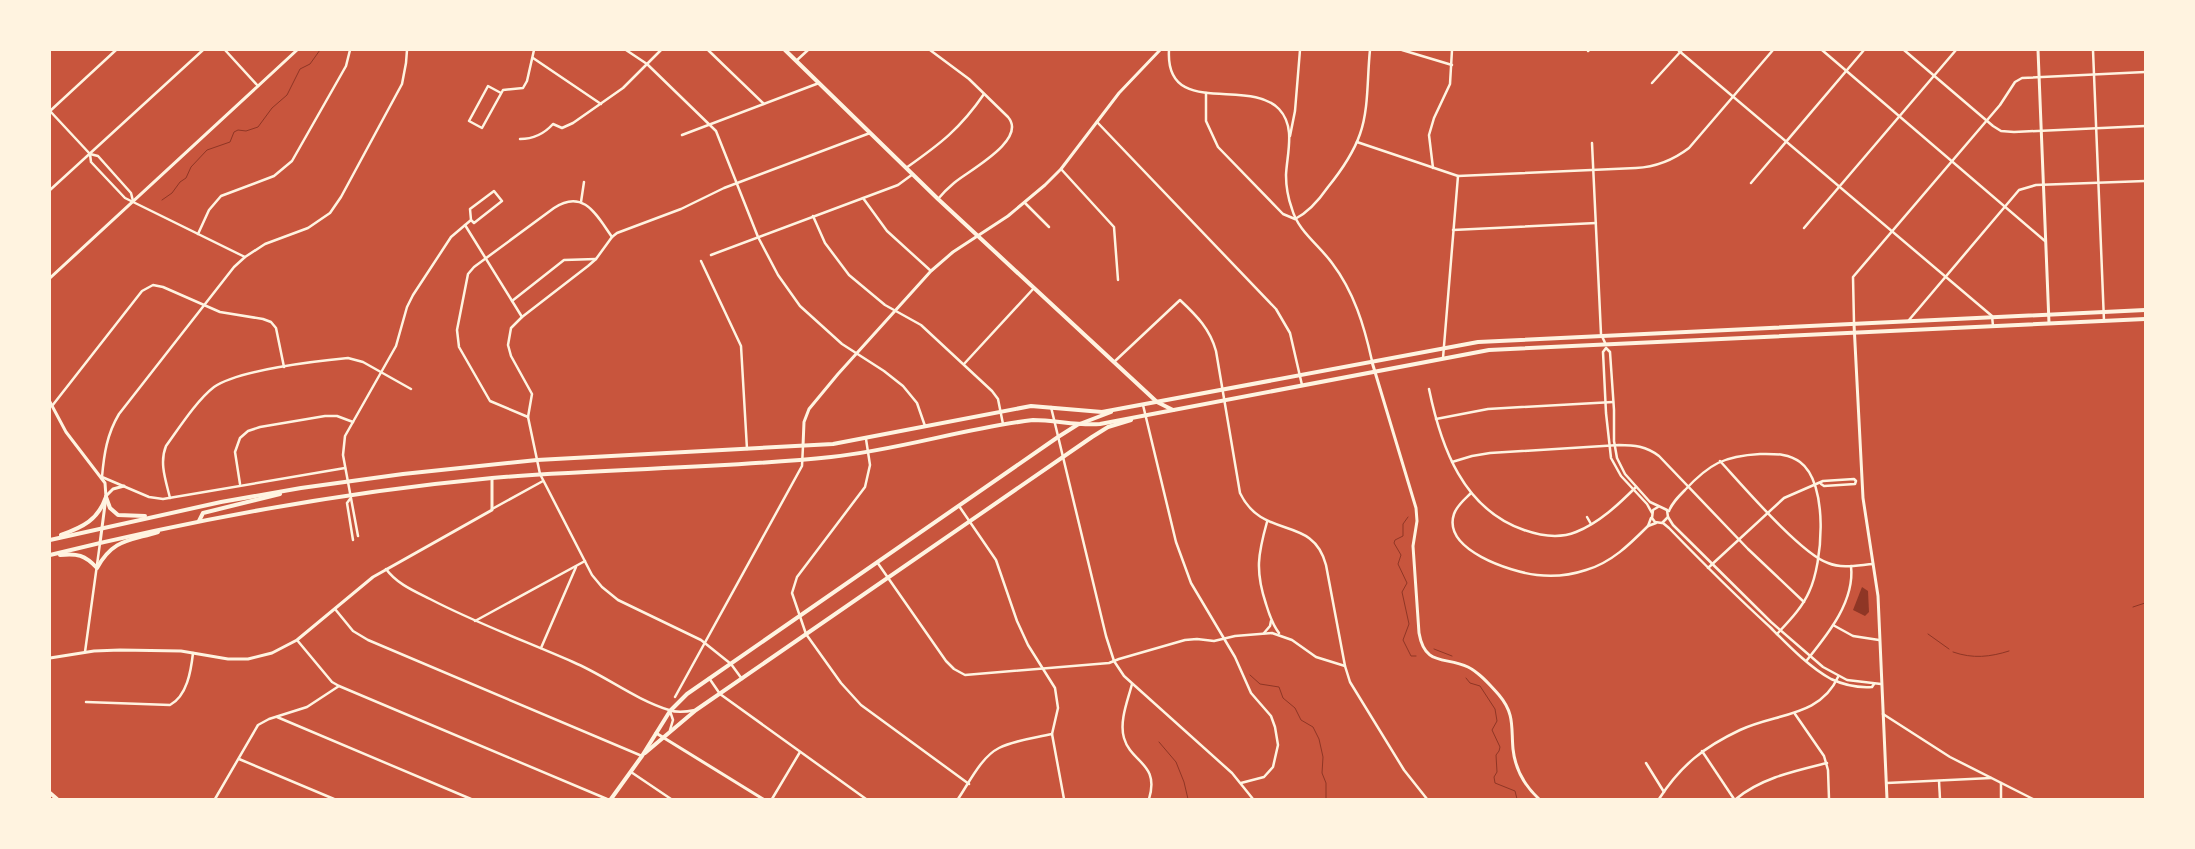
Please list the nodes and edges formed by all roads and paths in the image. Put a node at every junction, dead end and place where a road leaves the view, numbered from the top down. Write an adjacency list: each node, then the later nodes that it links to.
1 (116, 50): 46 (street)
2 (203, 50): 61 (street)
3 (225, 50): 39 (street)
4 (297, 50): 39 (street)
5 (350, 50): 92 (street)
6 (407, 50): 98 (street)
7 (534, 50): 28 (street)
8 (626, 50): 30 (street)
9 (661, 50): 30 (street)
10 (708, 50): 45 (street)
11 (785, 50): 29 (main road)
12 (808, 50): 29 (street)
13 (930, 50): 42 (street)
14 (1160, 50): 49 (street)
15 (1169, 50): 41 (street)
16 (1300, 50): 57 (street)
17 (1370, 50): 59 (street)
18 (1402, 50): 31 (street)
19 (1452, 50): 31 (street)
20 (1773, 50): 43 (street)
21 (1822, 50): 32 (street)
22 (1864, 50): 32 (street)
23 (1904, 50): 35 (street)
24 (1956, 50): 35 (street)
25 (2038, 50): 36 (street)
26 (2093, 50): 34 (street)
27 (1680, 51): 38 (street); 43 (street)
28 (533, 58): 40 (street); 44 (street)
29 (796, 61): 37 (main road)
30 (647, 64): 44 (street); 50 (street)
31 (1452, 65): 64 (street)
32 (1846, 71): 47 (street); 58 (street)
33 (2145, 72): 34 (street)
34 (2094, 75): 36 (street); 52 (street)
35 (1934, 76): 47 (street); 48 (street)
36 (2039, 77): 48 (street); 53 (street)
37 (819, 83): 45 (street); 54 (main road)
38 (1652, 83)
39 (258, 86): 79 (street)
40 (500, 93): 40 (street)
41 (1206, 93): 57 (street); 84 (street)
42 (984, 94): 63 (street); 78 (street)
43 (1734, 96): 58 (street); 66 (street)
44 (601, 104): 56 (street)
45 (764, 104): 50 (street)
46 (50, 111): 61 (street)
47 (1899, 116): 62 (street); 75 (street)
48 (1986, 121): 53 (street); 62 (street)
49 (1097, 122): 65 (street); 133 (street)
50 (710, 124): 55 (street); 72 (street)
51 (2145, 126): 52 (street)
52 (2096, 128): 53 (street); 71 (street)
53 (2041, 131): 74 (street)
54 (870, 133): 63 (main road); 72 (street)
55 (682, 135)
56 (520, 139)
57 (1290, 140): 84 (street)
58 (1786, 141): 73 (street); 75 (street)
59 (1357, 142): 64 (street); 84 (street)
60 (1592, 143): 66 (street)
61 (90, 154): 76 (street); 79 (street); 79 (street)
62 (1952, 161): 82 (street); 91 (street)
63 (906, 168): 67 (main road)
64 (1432, 168): 68 (street)
65 (1061, 169): 81 (street); 105 (street)
66 (1593, 170): 68 (street); 86 (street)
67 (913, 174): 77 (street); 78 (main road)
68 (1458, 176): 90 (street)
69 (2145, 180): 71 (street)
70 (584, 182): 80 (street)
71 (2098, 182): 74 (street); 111 (street)
72 (737, 183): 94 (street); 95 (street)
73 (1751, 184)
74 (2044, 185): 82 (street); 96 (street)
75 (1840, 186): 89 (street); 91 (street)
76 (50, 190)
77 (863, 198): 83 (street); 102 (street)
78 (938, 199): 93 (main road)
79 (133, 201): 92 (street); 104 (street)
80 (581, 202): 94 (street); 99 (street)
81 (1025, 203): 88 (street); 93 (street)
82 (2005, 206): 96 (street); 103 (street)
83 (813, 216): 95 (street); 110 (street)
84 (1295, 219): 127 (street)
85 (471, 220): 85 (street); 87 (street)
86 (1596, 223): 90 (street); 122 (street)
87 (465, 225): 99 (street); 132 (street)
88 (1049, 227)
89 (1804, 228)
90 (1453, 230): 124 (street)
91 (1892, 231): 103 (street); 118 (street)
92 (198, 234): 98 (street)
93 (977, 236): 102 (street); 106 (main road)
94 (612, 237): 100 (street)
95 (758, 237): 97 (street); 125 (street)
96 (2046, 242): 112 (street)
97 (712, 254)
98 (245, 257): 108 (street)
99 (487, 259): 107 (street); 150 (street)
100 (596, 259): 107 (street); 114 (street)
101 (701, 261): 163 (street)
102 (931, 271): 110 (street)
103 (1945, 277): 113 (street); 116 (street)
104 (50, 278)
105 (1118, 280)
106 (1034, 288): 128 (main road); 129 (street)
107 (512, 301): 114 (street)
108 (204, 305): 130 (street); 144 (street); 172 (street)
109 (2145, 310): 111 (main road)
110 (894, 311): 125 (street); 129 (street)
111 (2104, 311): 112 (main road); 117 (street)
112 (2049, 314): 113 (main road); 119 (street)
113 (1992, 316): 116 (main road); 120 (street)
114 (522, 317): 150 (street)
115 (2145, 319): 117 (main road)
116 (1908, 320): 118 (main road)
117 (2104, 321): 119 (main road)
118 (1854, 323): 121 (street); 122 (main road)
119 (2049, 323): 120 (main road)
120 (1992, 326): 121 (main road)
121 (1855, 333): 123 (main road); 174 (street)
122 (1601, 334): 123 (street); 124 (main road)
123 (1606, 346): 126 (main road); 141 (street); 142 (street)
124 (1444, 348): 126 (street); 127 (main road)
125 (855, 354): 157 (street); 161 (street)
126 (1443, 358): 131 (main road)
127 (1372, 361): 131 (street); 133 (main road)
128 (1114, 362): 137 (street); 140 (main road)
129 (964, 365): 148 (street)
130 (284, 368): 132 (street); 187 (street)
131 (1374, 371): 134 (main road); 300 (street)
132 (382, 373): 135 (street); 154 (street)
133 (1300, 375): 134 (street); 137 (main road)
134 (1302, 386): 138 (main road)
135 (411, 389)
136 (1429, 389): 152 (street)
137 (1223, 390): 138 (street); 140 (main road)
138 (1224, 401): 146 (main road); 201 (street)
139 (50, 402): 144 (street)
140 (1157, 402): 143 (main road); 146 (main road)
141 (1605, 402): 142 (street); 152 (street); 162 (street)
142 (1613, 402): 160 (street)
143 (1143, 405): 147 (main road); 149 (street)
144 (52, 406): 172 (street)
145 (1051, 407): 147 (main road); 148 (main road); 153 (street)
146 (1173, 410): 149 (main road)
147 (1113, 411): 156 (main road)
148 (1001, 412): 155 (street); 157 (main road)
149 (1146, 416): 151 (main road); 236 (street)
150 (528, 417): 167 (street)
151 (1136, 418): 156 (main road); 165 (main road)
152 (1436, 419): 168 (street)
153 (1054, 420): 155 (main road); 156 (main road); 158 (street)
154 (353, 422): 170 (street); 177 (street)
155 (1004, 425): 164 (main road)
156 (1077, 425): 158 (main road)
157 (926, 427): 159 (main road)
158 (1058, 437): 165 (street); 189 (main road)
159 (866, 439): 161 (main road); 164 (street)
160 (1614, 445): 162 (street); 180 (street); 181 (street)
161 (803, 446): 163 (main road); 166 (street)
162 (1609, 446): 168 (street); 183 (street)
163 (747, 449): 167 (main road)
164 (868, 452): 166 (main road); 227 (street)
165 (1063, 457): 200 (main road); 246 (street)
166 (804, 459): 171 (main road); 239 (street)
167 (537, 460): 171 (street); 175 (main road)
168 (1452, 462): 184 (street)
169 (1720, 462): 178 (street); 181 (street); 194 (street)
170 (344, 468): 175 (street); 177 (street)
171 (540, 474): 173 (main road); 176 (street)
172 (102, 477): 179 (street); 185 (street)
173 (492, 478): 186 (main road); 192 (street)
174 (1862, 480): 178 (street); 217 (street)
175 (347, 481): 182 (main road); 186 (street)
176 (544, 481): 192 (street); 215 (street)
177 (240, 485): 187 (street)
178 (1815, 485): 194 (street); 214 (street)
179 (124, 486): 185 (street); 187 (street)
180 (1636, 487): 183 (street); 190 (street)
181 (1688, 487): 188 (street); 211 (street)
182 (301, 488): 195 (main road); 199 (main road)
183 (1633, 490): 196 (street); 205 (street)
184 (1471, 493): 205 (street); 206 (street)
185 (106, 497): 195 (main road); 207 (street); 209 (main road)
186 (350, 497): 199 (main road); 208 (street); 210 (street)
187 (170, 498)
188 (1673, 503): 191 (street); 193 (street)
189 (959, 506): 200 (street); 216 (main road)
190 (1658, 507): 191 (street); 196 (street)
191 (1663, 507): 193 (street)
192 (492, 510): 223 (street)
193 (1668, 512): 198 (street)
194 (1768, 512): 211 (street); 214 (street)
195 (156, 515): 207 (main road)
196 (1652, 515): 202 (street); 206 (street)
197 (1587, 517): 205 (street)
198 (1668, 517): 203 (street); 218 (street)
199 (199, 521): 204 (main road)
200 (969, 521): 224 (main road); 249 (street)
201 (1267, 522): 228 (street); 248 (street)
202 (1657, 522): 203 (street); 206 (street)
203 (1662, 523): 222 (street)
204 (186, 524): 212 (main road); 221 (main road)
205 (1591, 524)
206 (1648, 526)
207 (102, 528): 209 (main road); 212 (street)
208 (358, 536)
209 (50, 540)
210 (353, 540)
211 (1738, 540): 218 (street); 225 (street)
212 (100, 543): 213 (main road); 221 (street)
213 (50, 556): 221 (main road)
214 (1818, 559): 220 (street); 225 (street)
215 (585, 561): 219 (street); 239 (street)
216 (877, 562): 224 (street); 227 (main road)
217 (1874, 564): 220 (street); 238 (street)
218 (1712, 565): 222 (street); 231 (street)
219 (577, 566): 229 (street); 240 (street)
220 (1851, 566): 230 (street)
221 (97, 568): 241 (street)
222 (1708, 568): 235 (street)
223 (386, 569): 226 (street); 229 (street)
224 (888, 578): 232 (main road); 249 (street)
225 (1804, 602): 231 (street)
226 (334, 608): 237 (street); 272 (street)
227 (800, 616): 232 (street); 247 (main road)
228 (1271, 620): 233 (street); 234 (street)
229 (475, 621): 240 (street)
230 (1833, 625): 238 (street); 243 (street)
231 (1780, 630): 235 (street); 243 (street)
232 (806, 634): 252 (main road); 282 (street)
233 (1263, 634): 234 (street); 236 (street)
234 (1280, 634): 248 (street)
235 (1777, 634): 245 (street)
236 (1224, 638): 246 (street); 280 (street)
237 (297, 640): 242 (street); 257 (street)
238 (1879, 640): 256 (street)
239 (705, 644): 247 (street); 259 (street)
240 (541, 648): 262 (street)
241 (86, 652): 242 (street); 244 (street)
242 (193, 653): 260 (street)
243 (1810, 656): 245 (street); 250 (street)
244 (50, 658)
245 (1807, 660): 253 (street)
246 (1114, 661): 249 (street); 254 (street)
247 (731, 664): 251 (main road); 252 (street)
248 (1345, 666): 299 (street)
249 (1044, 669): 268 (street)
250 (1838, 677): 253 (street); 255 (street)
251 (709, 678): 258 (street); 262 (main road)
252 (742, 679): 258 (main road)
253 (1836, 681): 255 (street); 263 (street)
254 (1132, 684): 280 (street); 297 (street)
255 (1874, 684): 256 (street)
256 (1881, 684): 264 (street)
257 (339, 686): 265 (street); 289 (street)
258 (720, 694): 261 (main road); 270 (street)
259 (676, 697)
260 (86, 702)
261 (696, 710): 262 (street); 266 (main road)
262 (670, 711): 266 (street); 267 (main road)
263 (1795, 714): 271 (street); 275 (street)
264 (1883, 714): 277 (street); 281 (street)
265 (277, 717): 273 (street); 288 (street)
266 (670, 730): 269 (main road)
267 (656, 732): 269 (street); 272 (main road)
268 (1052, 734): 282 (street); 296 (street)
269 (662, 737): 272 (main road); 292 (street)
270 (800, 752): 293 (street); 294 (street)
271 (1702, 752): 284 (street); 302 (street)
272 (642, 756): 276 (main road)
273 (238, 758): 286 (street); 287 (street)
274 (1646, 763): 284 (street)
275 (1827, 763): 302 (street); 303 (street)
276 (631, 772): 290 (main road); 291 (street)
277 (1993, 778): 278 (street); 279 (street)
278 (1939, 781): 281 (street); 305 (street)
279 (2001, 782): 306 (street); 307 (street)
280 (1241, 783): 298 (street)
281 (1887, 783): 304 (street)
282 (969, 784): 295 (street)
283 (50, 792): 285 (main road)
284 (1664, 792): 301 (street)
285 (57, 799)
286 (215, 799)
287 (334, 799)
288 (471, 799)
289 (607, 799)
290 (611, 799)
291 (671, 799)
292 (763, 799)
293 (772, 799)
294 (866, 799)
295 (958, 799)
296 (1064, 799)
297 (1149, 799)
298 (1253, 799)
299 (1427, 799)
300 (1539, 799)
301 (1659, 799)
302 (1735, 799)
303 (1829, 799)
304 (1888, 799)
305 (1940, 799)
306 (2001, 799)
307 (2033, 799)

